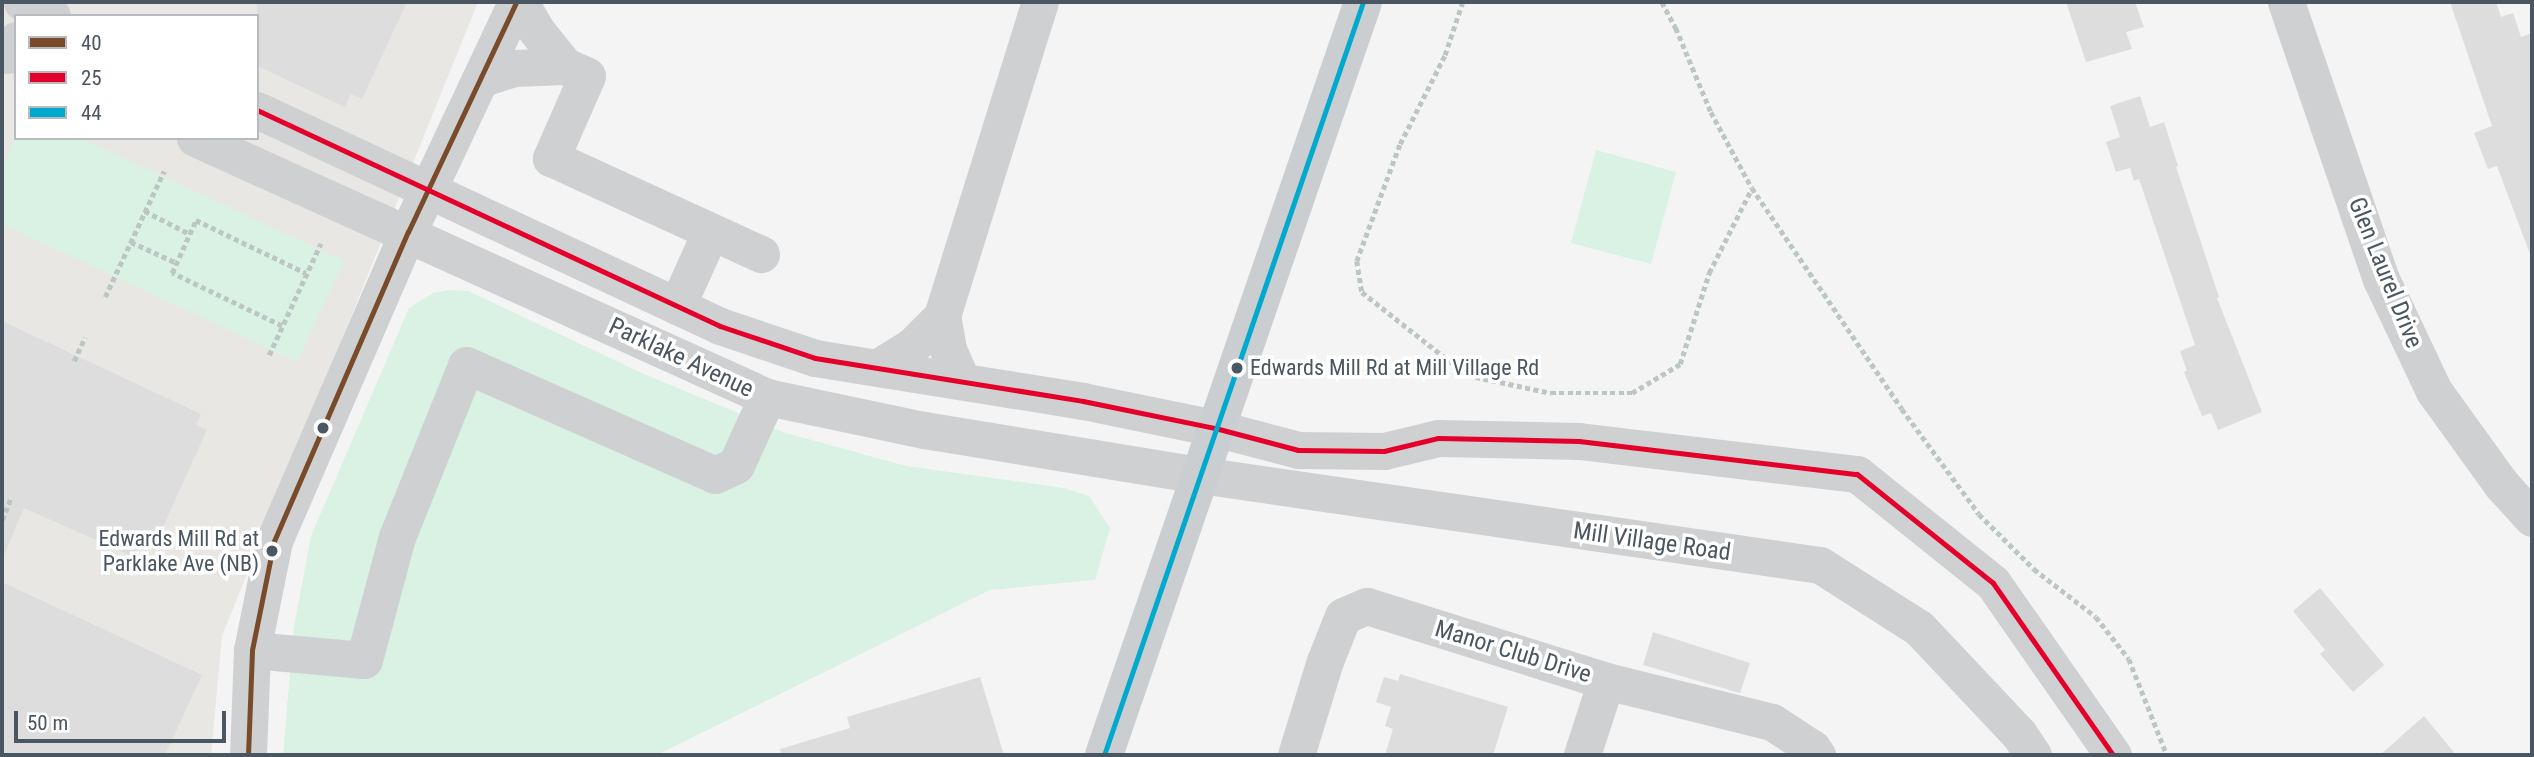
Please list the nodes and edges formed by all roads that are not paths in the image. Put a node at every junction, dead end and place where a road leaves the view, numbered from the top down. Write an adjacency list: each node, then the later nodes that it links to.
1 (518, 2): 5 (street); 6 (street)
2 (1040, 2): 14 (street)
3 (1363, 2): 18 (main road)
4 (2286, 2): 20 (street, Glen Laurel Drive)
5 (565, 66): 6 (street); 11 (street)
6 (480, 79): 9 (street)
7 (259, 111): 9 (street, Parklake Avenue)
8 (200, 140): 10 (street, Parklake Avenue)
9 (427, 191): 10 (street); 13 (street, Parklake Avenue)
10 (408, 232): 17 (street, Parklake Avenue); 21 (street)
11 (710, 233): 12 (street); 13 (street)
12 (761, 254)
13 (677, 306): 15 (street, Parklake Avenue)
14 (942, 316): 15 (street); 16 (street)
15 (880, 366): 16 (street, Parklake Avenue)
16 (962, 381): 18 (street, Parklake Avenue)
17 (767, 397): 19 (street, Parklake Avenue); 21 (street)
18 (1214, 428): 19 (main road); 29 (street)
19 (1199, 475): 24 (main road); 28 (street, Mill Village Road)
20 (2532, 518)
21 (252, 650): 23 (street)
22 (1606, 681): 25 (street, Manor Club Drive); 26 (street); 27 (street, Manor Club Drive)
23 (248, 755)
24 (1104, 755)
25 (1296, 755)
26 (1583, 755)
27 (1817, 755)
28 (2033, 755)
29 (2113, 755)

